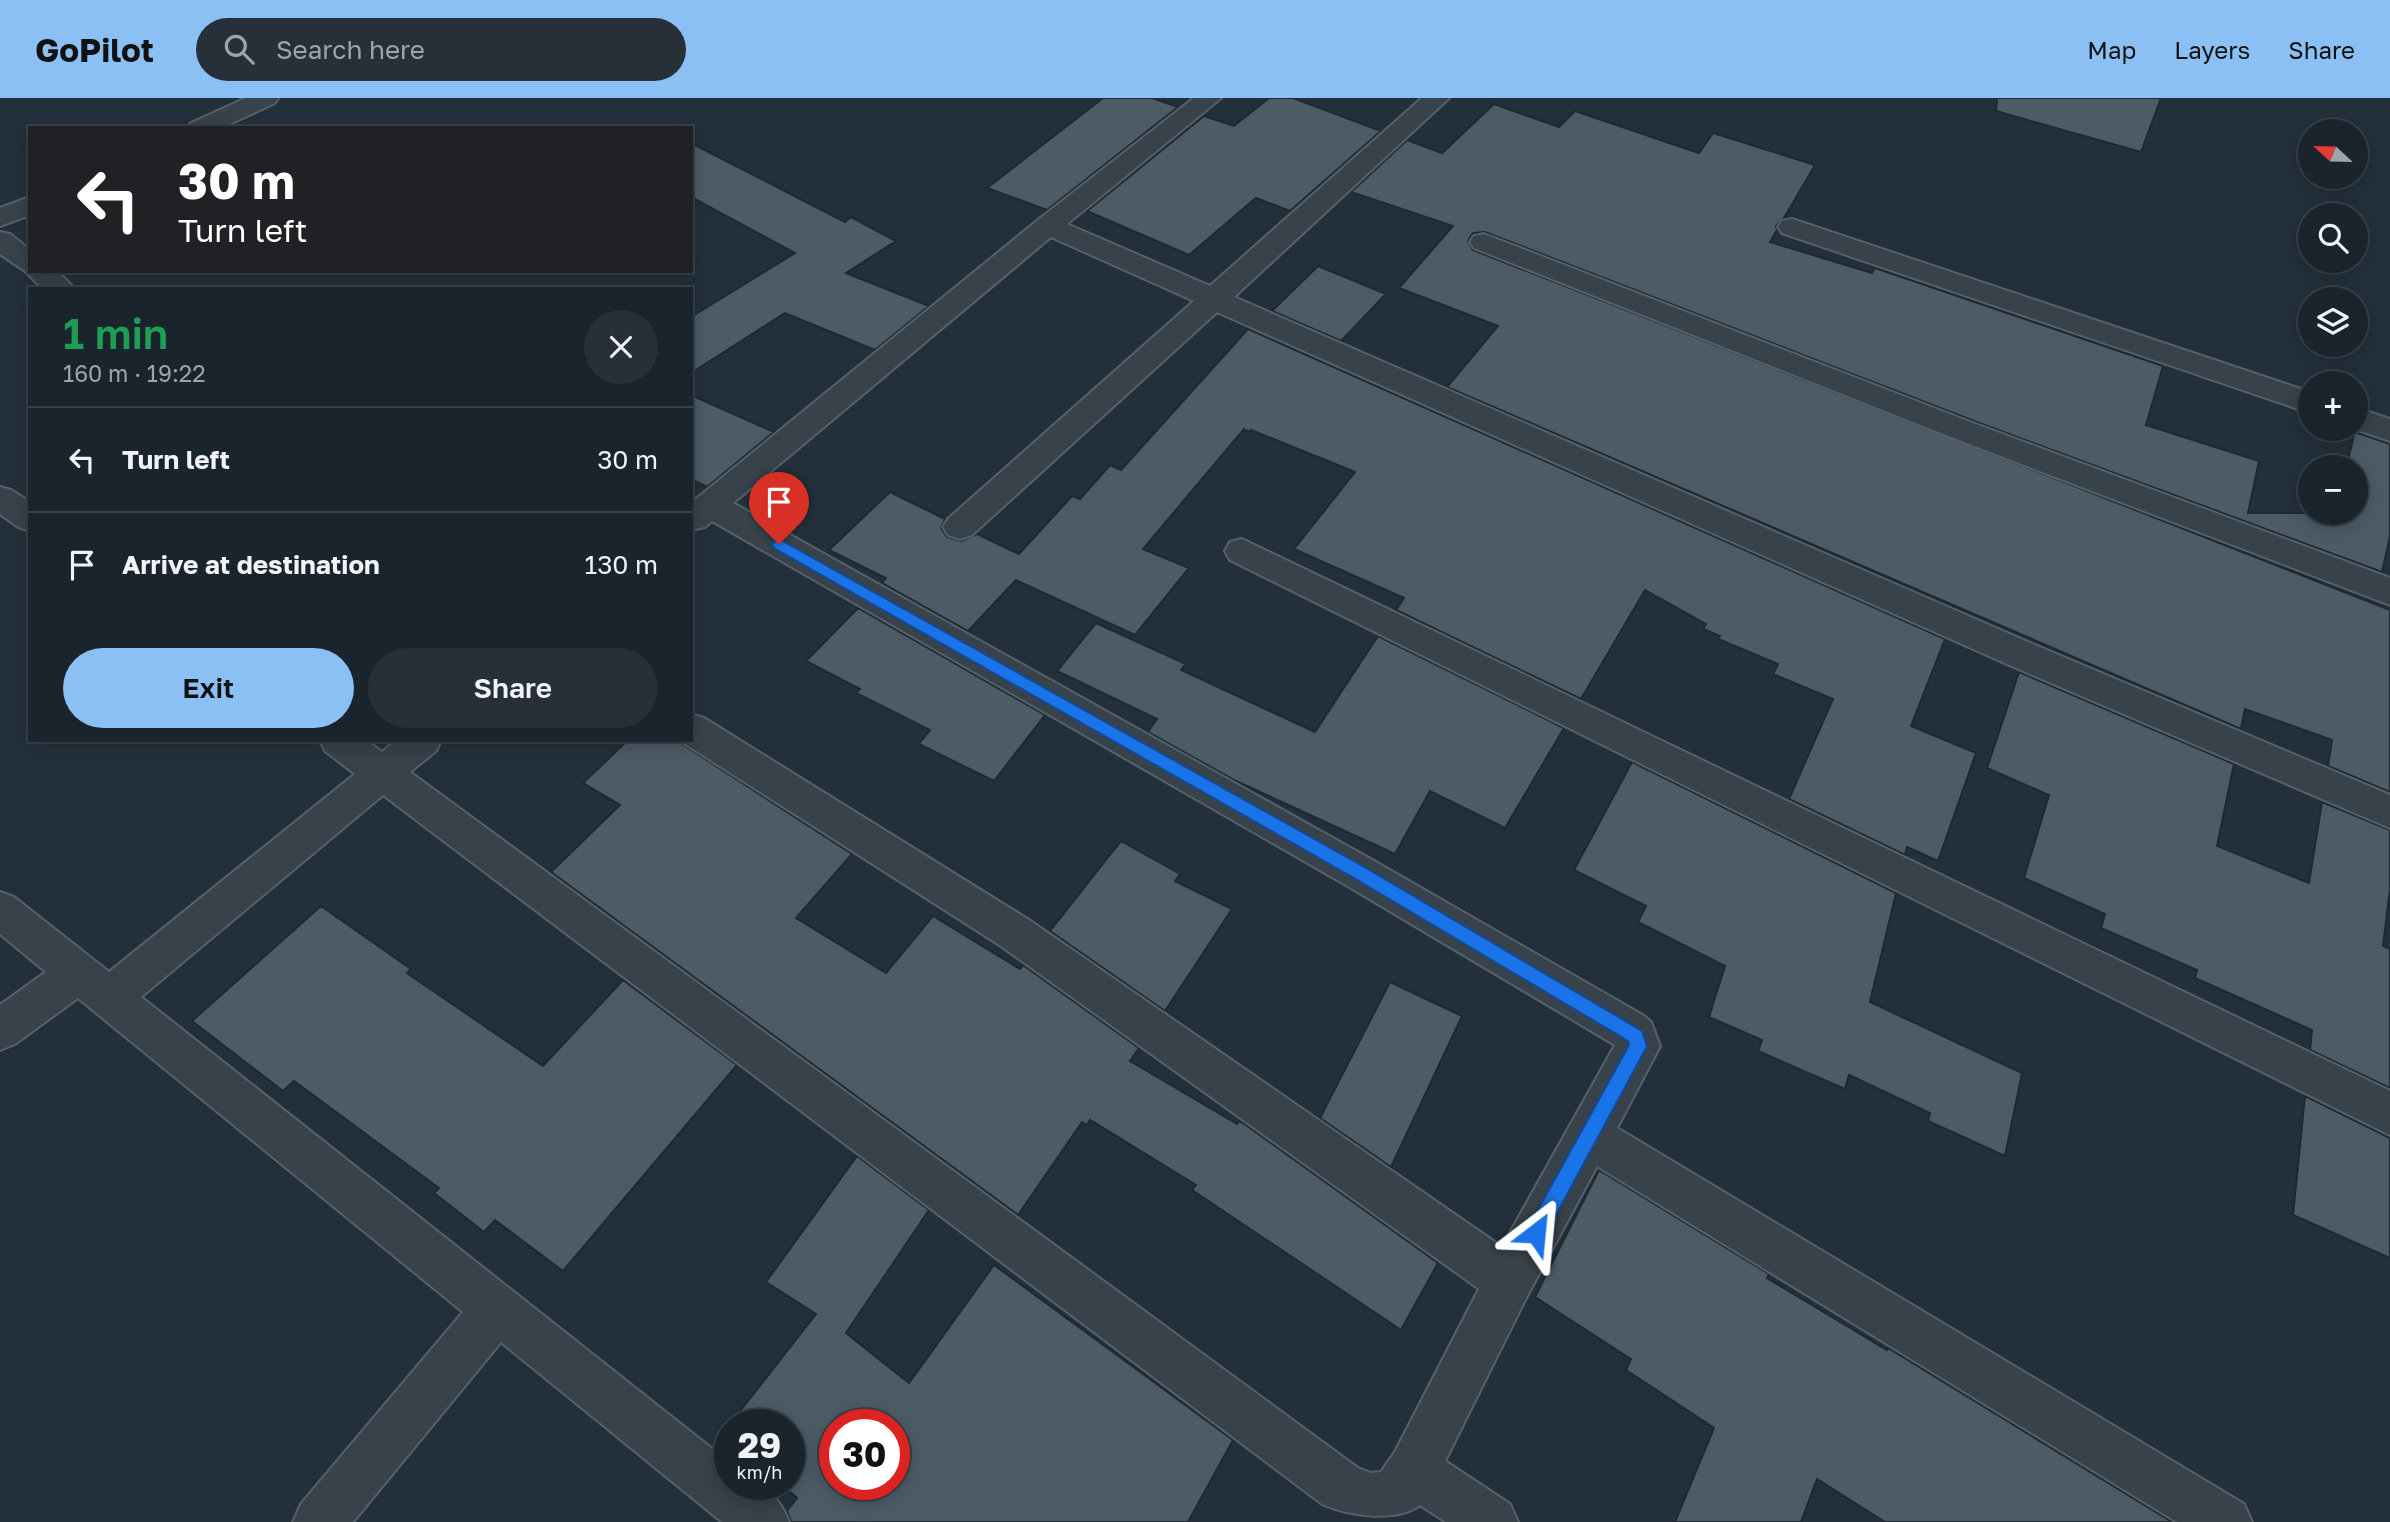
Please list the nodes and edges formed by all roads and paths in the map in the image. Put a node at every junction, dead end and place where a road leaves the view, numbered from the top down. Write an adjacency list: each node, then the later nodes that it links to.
1 (266, 98): 4 (street)
2 (1209, 98): 7 (street)
3 (1437, 98): 14 (street)
4 (204, 126)
5 (28, 206): 6 (street)
6 (0, 218)
7 (1048, 226): 14 (street); 19 (street)
8 (1792, 227): 15 (street)
9 (0, 240): 11 (street)
10 (1484, 242): 23 (street)
11 (28, 262)
12 (41, 273): 13 (street)
13 (59, 287)
14 (1211, 299): 21 (street); 28 (street)
15 (2298, 399)
16 (2368, 422): 17 (street)
17 (2390, 430)
18 (0, 498): 20 (street)
19 (700, 512): 33 (street)
20 (28, 518)
21 (960, 527)
22 (1242, 551): 32 (street)
23 (2390, 592)
24 (693, 730): 34 (street)
25 (341, 742): 27 (street)
26 (421, 742): 27 (street)
27 (384, 773): 30 (street); 36 (street)
28 (2390, 812)
29 (0, 911): 30 (street)
30 (94, 985): 31 (street); 35 (street)
31 (0, 1030)
32 (2390, 1114)
33 (1589, 1136): 34 (street); 40 (street)
34 (1509, 1281): 36 (street)
35 (498, 1308): 37 (street); 38 (street)
36 (1413, 1470): 39 (street)
37 (318, 1522)
38 (763, 1522)
39 (1492, 1522)
40 (2226, 1522)

